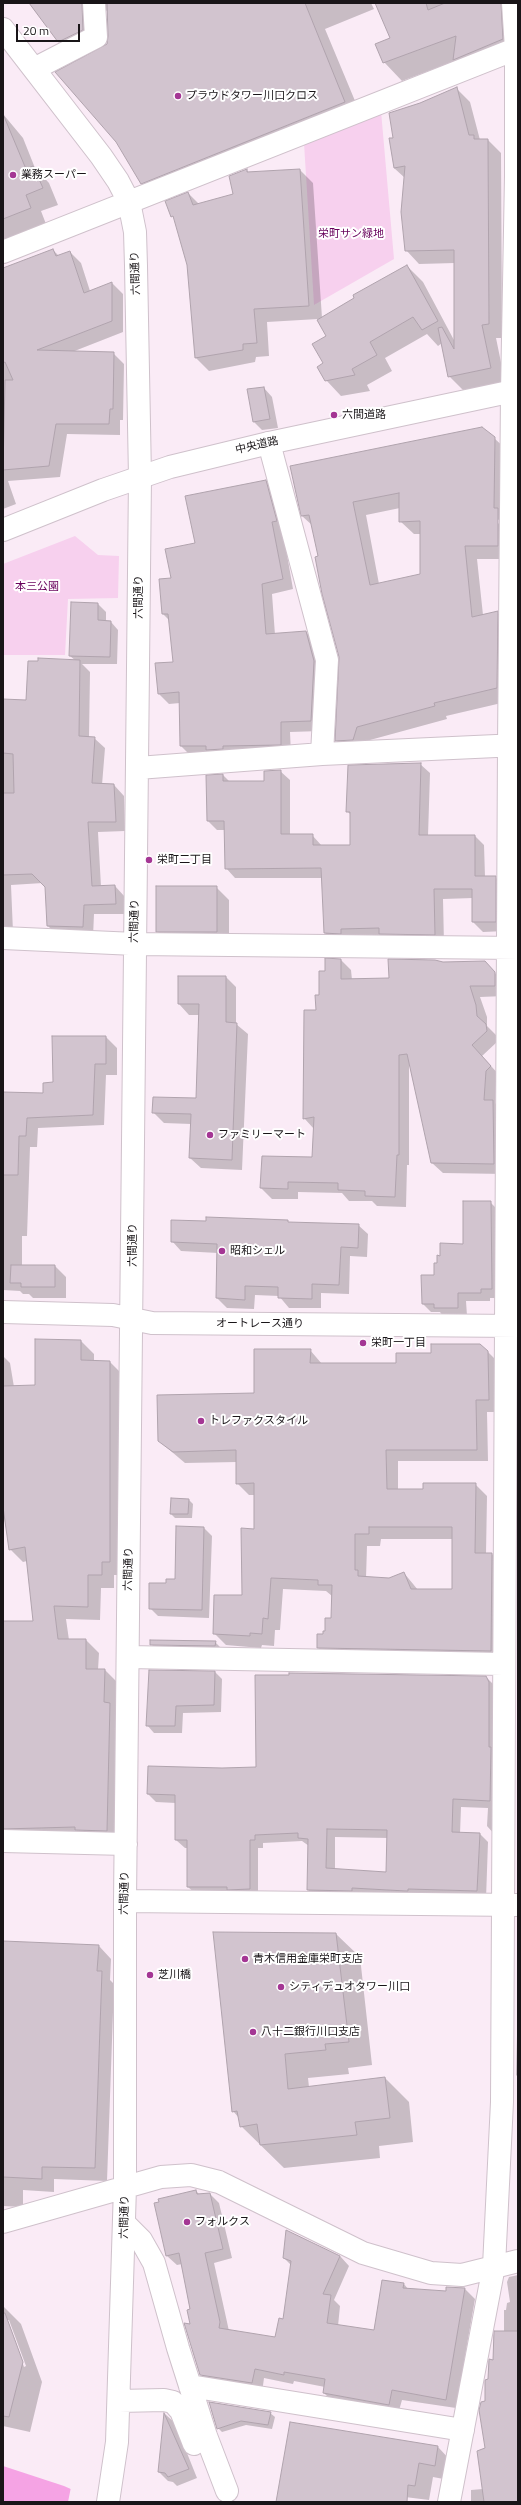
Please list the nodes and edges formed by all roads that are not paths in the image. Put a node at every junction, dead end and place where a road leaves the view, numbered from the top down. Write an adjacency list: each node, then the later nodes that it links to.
1 (94, 3): 5 (street)
2 (513, 3): 4 (street)
3 (3, 29): 5 (street, 六間通り)
4 (517, 49): 6 (street); 7 (street)
5 (34, 69): 7 (street, 六間通り)
6 (517, 176): 9 (street)
7 (129, 202): 8 (street); 11 (street, 六間通り)
8 (3, 252)
9 (515, 391): 10 (street, 中央道路); 13 (street)
10 (270, 443): 11 (street, 中央道路); 15 (street)
11 (140, 477): 12 (street, 中央道路); 16 (street, 六間通り)
12 (3, 530)
13 (515, 553): 14 (street)
14 (513, 745): 15 (street); 19 (street)
15 (322, 754): 16 (street)
16 (138, 768): 18 (street, 六間通り)
17 (3, 938): 18 (street)
18 (135, 944): 19 (street); 22 (street, 六間通り)
19 (513, 948): 20 (street)
20 (512, 1132): 23 (street)
21 (3, 1312): 22 (street, オートレース通り)
22 (132, 1318): 23 (street, オートレース通り); 25 (street, 六間通り)
23 (512, 1326): 24 (street)
24 (512, 1524): 26 (street)
25 (128, 1657): 26 (street); 29 (street, 六間通り)
26 (503, 1664): 27 (street)
27 (511, 1717): 31 (street)
28 (3, 1841): 29 (street)
29 (126, 1844): 30 (street, 六間通り)
30 (125, 1901): 31 (street); 33 (street, 六間通り)
31 (510, 1904): 32 (street)
32 (510, 2102): 37 (street)
33 (125, 2187): 34 (street); 35 (street, 六間通り); 37 (street)
34 (3, 2222)
35 (125, 2224): 38 (street); 39 (street, 六間通り)
36 (518, 2261): 37 (street)
37 (494, 2266): 40 (street)
38 (190, 2386): 40 (street); 41 (street)
39 (119, 2400): 41 (street); 42 (street, 六間通り)
40 (463, 2430): 43 (street)
41 (232, 2496)
42 (108, 2502)
43 (450, 2502)

